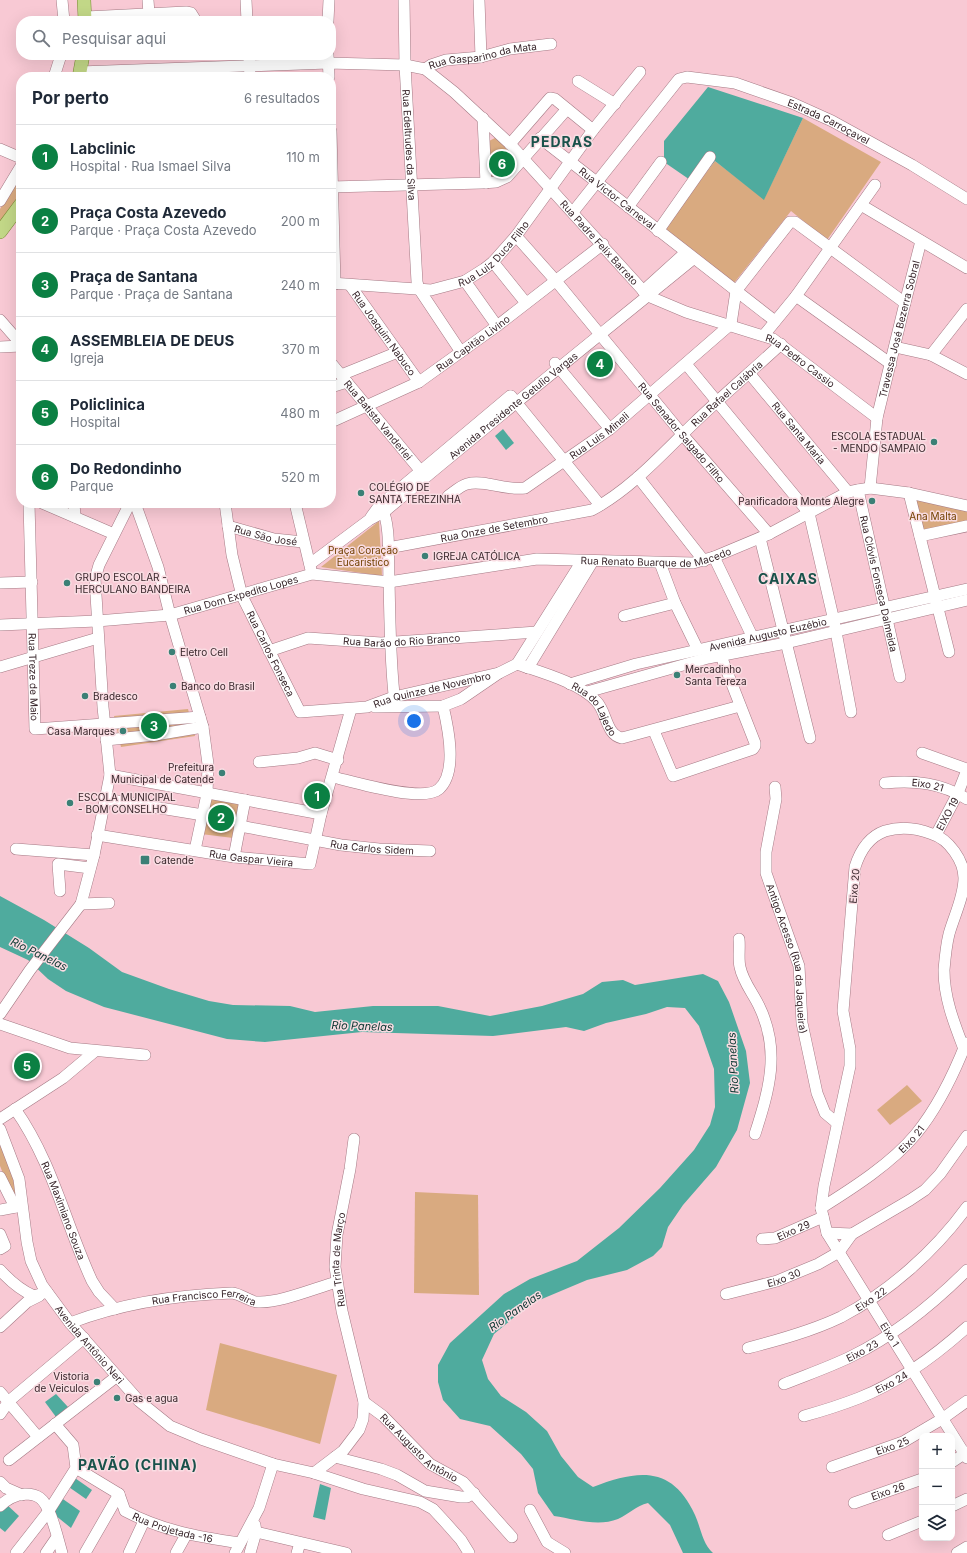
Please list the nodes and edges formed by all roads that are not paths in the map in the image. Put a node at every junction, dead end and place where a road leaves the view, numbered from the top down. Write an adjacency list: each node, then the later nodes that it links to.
1 (62, 0): 9 (street)
2 (84, 0): 10 (main road)
3 (148, 0): 8 (street)
4 (246, 0): 14 (street)
5 (404, 0): 23 (street, Rua Edeltrudes da Silva)
6 (479, 0): 17 (street)
7 (328, 1): 15 (street)
8 (149, 14): 11 (street); 12 (street); 13 (street)
9 (64, 16)
10 (85, 16)
11 (123, 16)
12 (152, 16)
13 (193, 16)
14 (247, 16)
15 (328, 16)
16 (551, 44): 17 (street, Rua Gasparino da Mata)
17 (481, 57): 25 (street, Rua Gasparino da Mata)
18 (59, 60): 26 (street)
19 (81, 60): 27 (main road)
20 (317, 60): 24 (street, Rua Gasparino da Mata)
21 (328, 60): 29 (street)
22 (336, 60): 23 (street, Rua Gasparino da Mata)
23 (405, 65): 25 (street, Rua Gasparino da Mata); 46 (street, Rua Edeltrudes da Silva)
24 (250, 66): 28 (street, Rua Gasparino da Mata)
25 (425, 69): 34 (street, Rua Padre Felix Barreto)
26 (56, 72)
27 (79, 72)
28 (122, 72)
29 (329, 72)
30 (640, 72): 32 (street, Rua Luiz Duca Filho)
31 (578, 81): 32 (street)
32 (614, 104): 35 (street, Rua Luiz Duca Filho)
33 (567, 109): 35 (street); 36 (street); 37 (street)
34 (483, 118): 37 (street, Rua Padre Felix Barreto); 45 (street)
35 (594, 130): 43 (street, Rua Luiz Duca Filho)
36 (540, 138): 41 (street); 43 (street, Rua Victor Carneval)
37 (510, 144): 41 (street, Rua Padre Felix Barreto)
38 (0, 149): 39 (street)
39 (16, 156)
40 (710, 157): 58 (street)
41 (524, 158): 45 (street); 50 (street, Rua Padre Felix Barreto)
42 (661, 162): 54 (street)
43 (570, 163): 47 (street, Rua Victor Carneval); 50 (street, Rua Luiz Duca Filho)
44 (16, 174): 52 (street)
45 (486, 183): 46 (street)
46 (412, 184): 49 (street); 70 (street, Rua Edeltrudes da Silva)
47 (597, 184): 51 (street, Estrada Carroçavel); 54 (street, Rua Victor Carneval); 56 (street)
48 (875, 185): 53 (street)
49 (336, 187)
50 (550, 188): 56 (street, Rua Padre Felix Barreto); 59 (street, Rua Luiz Duca Filho)
51 (967, 199)
52 (0, 201)
53 (861, 205): 60 (street); 62 (street)
54 (628, 207): 58 (street, Rua Victor Carneval)
55 (16, 211): 57 (main road)
56 (573, 212): 61 (street, Rua Padre Felix Barreto)
57 (0, 232)
58 (658, 232): 63 (street, Rua Victor Carneval)
59 (516, 236): 64 (street, Rua Luiz Duca Filho); 66 (street, Rua Senador Salgado Filho)
60 (922, 241): 65 (street); 74 (street, Travessa José Bezerra Sobral)
61 (603, 244): 66 (street, Rua Capitão Livino); 72 (street, Rua Padre Felix Barreto)
62 (830, 248): 71 (street); 73 (street); 74 (street)
63 (689, 256): 71 (street, Rua Victor Carneval); 72 (street, Avenida Presidente Getulio Vargas)
64 (493, 262): 67 (street, Rua Luiz Duca Filho); 75 (street)
65 (967, 268)
66 (556, 281): 75 (street, Rua Capitão Livino); 81 (street, Rua Senador Salgado Filho)
67 (465, 282): 70 (street, Rua Luiz Duca Filho); 80 (street)
68 (336, 283): 69 (street, Rua Luiz Duca Filho)
69 (350, 284): 70 (street, Rua Luiz Duca Filho); 88 (street, Rua Joaquim Nabuco)
70 (419, 289): 89 (street)
71 (736, 290): 78 (street, Rua Victor Carneval); 79 (street)
72 (646, 293): 79 (street, Rua Pedro Cassio); 81 (street, Avenida Presidente Getulio Vargas)
73 (796, 296): 78 (street); 92 (street)
74 (905, 303): 87 (street, Travessa José Bezerra Sobral)
75 (526, 304): 80 (street, Rua Capitão Livino)
76 (967, 309): 90 (street)
77 (0, 320): 83 (street)
78 (775, 321): 82 (street)
79 (731, 324): 82 (street, Rua Pedro Cassio); 91 (street, Rua Luis Mineli)
80 (497, 326): 89 (street, Rua Capitão Livino)
81 (598, 332): 93 (street, Avenida Presidente Getulio Vargas); 100 (street, Rua Senador Salgado Filho)
82 (764, 335): 84 (street, Rua Pedro Cassio)
83 (16, 339)
84 (781, 344): 95 (street, Rua Rafael Calábria); 104 (street, Rua Pedro Cassio)
85 (16, 345): 86 (street)
86 (0, 347)
87 (895, 347): 90 (street); 92 (street, Travessa José Bezerra Sobral)
88 (398, 352): 97 (street); 98 (street, Rua Joaquim Nabuco)
89 (461, 352): 98 (street, Rua Capitão Livino)
90 (932, 354): 96 (street)
91 (686, 364): 100 (street, Rua Luis Mineli); 102 (street)
92 (890, 364): 104 (street, Travessa José Bezerra Sobral)
93 (557, 366): 101 (street, Avenida Presidente Getulio Vargas); 106 (street)
94 (336, 369): 97 (street, Rua Batista Vanderlei)
95 (749, 373): 102 (street, Rua Rafael Calábria); 112 (street, Rua Santa Maria)
96 (967, 374)
97 (344, 379): 99 (street); 103 (street, Rua Batista Vanderlei)
98 (419, 382): 103 (street, Rua Capitão Livino)
99 (336, 384)
100 (651, 395): 106 (street, Rua Luis Mineli); 107 (street, Rua Senador Salgado Filho)
101 (513, 399): 108 (street); 109 (street, Avenida Presidente Getulio Vargas)
102 (717, 401): 107 (street, Rua Rafael Calábria); 125 (street)
103 (365, 407): 105 (street, Rua Capitão Livino); 109 (street, Rua Batista Vanderlei)
104 (878, 418): 111 (street)
105 (336, 420)
106 (610, 429): 108 (street, Rua Luis Mineli)
107 (682, 434): 110 (street, Rua Rafael Calábria); 130 (street, Rua Senador Salgado Filho)
108 (563, 461): 114 (street, Rua Luis Mineli); 115 (street)
109 (423, 474): 124 (street, Avenida Presidente Getulio Vargas)
110 (638, 477): 115 (street, Rua Rafael Calábria); 134 (street)
111 (870, 488): 112 (street, Rua Renato Buarque de Macedo); 113 (street, Rua Renato Buarque de Macedo)
112 (853, 491): 125 (street, Rua Renato Buarque de Macedo); 146 (street, Rua Clóvis Fonseca Dalmeida)
113 (909, 493): 116 (street, Rua Renato Buarque de Macedo); 131 (street)
114 (448, 496)
115 (600, 506): 133 (street, Rua Onze de Setembro)
116 (967, 506)
117 (29, 508): 138 (street, Rua Treze de Maio)
118 (54, 508): 126 (street)
119 (75, 508): 126 (street)
120 (128, 508): 129 (street)
121 (137, 508): 147 (street)
122 (226, 508): 127 (street, Rua Carlos Fonseca)
123 (296, 508): 132 (street)
124 (381, 509): 133 (street); 137 (street, Avenida Presidente Getulio Vargas)
125 (809, 513): 130 (street, Rua Renato Buarque de Macedo); 152 (street)
126 (76, 517): 129 (street)
127 (228, 526): 132 (street, Rua São José); 142 (street, Rua Carlos Fonseca)
128 (967, 526): 131 (street)
129 (114, 534): 149 (street)
130 (765, 536): 134 (street, Rua Renato Buarque de Macedo); 153 (street)
131 (920, 536): 144 (street)
132 (303, 542): 137 (street)
133 (388, 548): 139 (street)
134 (709, 559): 136 (street, Rua Renato Buarque de Macedo); 156 (street)
135 (588, 561): 136 (street, Rua Renato Buarque de Macedo); 139 (street, Rua Renato Buarque de Macedo); 154 (street); 166 (street)
136 (660, 563): 145 (street)
137 (311, 569): 139 (street, Rua Renato Buarque de Macedo); 142 (street, Rua Dom Expedito Lopes)
138 (32, 582): 140 (street); 150 (street, Rua Treze de Maio)
139 (389, 582): 157 (street)
140 (0, 583)
141 (967, 589): 144 (street, Avenida Augusto Euzébio)
142 (242, 596): 147 (street, Rua Dom Expedito Lopes); 160 (street, Rua Carlos Fonseca)
143 (967, 600): 144 (street, Avenida Augusto Euzébio)
144 (937, 601): 146 (street, Avenida Augusto Euzébio); 161 (street)
145 (675, 603): 148 (street); 159 (street)
146 (886, 613): 152 (street, Avenida Augusto Euzébio); 168 (street, Rua Clóvis Fonseca Dalmeida)
147 (170, 615): 149 (street, Rua Dom Expedito Lopes); 178 (street)
148 (624, 616)
149 (97, 621): 150 (street, Rua Dom Expedito Lopes); 155 (street)
150 (33, 624): 151 (street, Rua Dom Expedito Lopes); 163 (street, Rua Treze de Maio)
151 (0, 625)
152 (835, 626): 153 (street, Avenida Augusto Euzébio); 158 (street, Avenida Augusto Euzébio); 176 (street)
153 (783, 631): 156 (street, Avenida Augusto Euzébio); 158 (street)
154 (536, 632): 157 (street, Rua Barão do Rio Branco); 164 (street)
155 (98, 638): 163 (street); 177 (street)
156 (752, 638): 159 (street, Avenida Augusto Euzébio)
157 (392, 642): 160 (street, Rua Barão do Rio Branco); 171 (street)
158 (786, 643): 162 (street, Avenida Augusto Euzébio); 180 (street)
159 (698, 650): 169 (street, Avenida Augusto Euzébio)
160 (269, 651): 175 (street, Rua Carlos Fonseca)
161 (949, 652)
162 (721, 656): 170 (street, Avenida Augusto Euzébio); 173 (street)
163 (34, 657): 165 (street); 177 (street, Rua Treze de Maio)
164 (517, 664): 166 (street, Rua do Lajedo); 167 (street, Rua Quinze de Novembro)
165 (0, 667)
166 (528, 668): 169 (street, Rua do Lajedo)
167 (499, 673): 171 (street, Rua Quinze de Novembro); 172 (street, Rua Quinze de Novembro)
168 (900, 677)
169 (570, 684): 170 (street, Rua do Lajedo)
170 (587, 692): 179 (street, Rua do Lajedo)
171 (395, 702): 172 (street, Rua Quinze de Novembro); 174 (street, Rua Quinze de Novembro)
172 (443, 706): 187 (street)
173 (740, 706): 179 (street, Rua do Lajedo); 179 (street)
174 (351, 709): 175 (street, Rua Quinze de Novembro); 183 (street)
175 (300, 712)
176 (851, 712)
177 (105, 725): 178 (street); 181 (street)
178 (202, 726): 181 (street); 190 (street)
179 (654, 731)
180 (810, 738)
181 (106, 740): 186 (street)
182 (922, 753): 185 (street)
183 (338, 760): 184 (street); 187 (street)
184 (259, 762)
185 (967, 770): 191 (street, EIXO 19)
186 (110, 775): 190 (street); 192 (street)
187 (333, 777): 194 (street)
188 (886, 783): 191 (street, Eixo 21)
189 (775, 787): 217 (street, Antigo Acesso (Rua da Jaqueira))
190 (207, 794): 193 (street); 195 (street)
191 (962, 796): 198 (street, EIXO 19)
192 (105, 799): 195 (street); 197 (street)
193 (245, 800): 194 (street); 196 (street)
194 (321, 814): 199 (street)
195 (203, 815): 201 (street)
196 (240, 826): 199 (street, Rua Carlos Sidem); 204 (street)
197 (98, 835): 201 (street, Rua Gaspar Vieira); 203 (street)
198 (936, 835): 212 (street, Eixo 20); 217 (street, Eixo 20)
199 (315, 841): 202 (street, Rua Carlos Sidem); 204 (street, Rua Gaspar Vieira)
200 (16, 849): 203 (street)
201 (196, 850): 204 (street, Rua Gaspar Vieira)
202 (430, 851)
203 (94, 855): 205 (street)
204 (234, 857)
205 (90, 868): 206 (street); 208 (street)
206 (60, 891)
207 (109, 903): 208 (street)
208 (81, 904): 210 (street)
209 (740, 940): 219 (street)
210 (0, 1014)
211 (0, 1024): 213 (street)
212 (965, 1045): 226 (street, Eixo 21)
213 (94, 1052): 214 (street); 215 (street)
214 (145, 1055)
215 (15, 1109): 216 (street); 239 (street, Rua Maximiano Souza)
216 (0, 1120)
217 (837, 1123): 226 (street, Eixo 20)
218 (0, 1129): 223 (street, Avenida Antônio Neri)
219 (755, 1134)
220 (967, 1136): 229 (street)
221 (354, 1139): 235 (street, Rua Trinta de Março)
222 (0, 1177): 223 (street)
223 (18, 1206): 225 (street); 236 (street, Avenida Antônio Neri)
224 (967, 1207): 238 (street, Eixo 22)
225 (0, 1210)
226 (822, 1212): 228 (street, Eixo 1); 230 (street, Eixo 29)
227 (0, 1234): 231 (street)
228 (827, 1234): 229 (street); 232 (street, Eixo 1)
229 (852, 1234): 232 (street)
230 (762, 1239)
231 (0, 1249)
232 (839, 1252): 237 (street, Eixo 30); 238 (street, Eixo 1)
233 (0, 1270): 236 (street)
234 (967, 1270): 243 (street, Eixo 23)
235 (337, 1282): 239 (street, Rua Francisco Ferreira); 252 (street, Rua Trinta de Março)
236 (43, 1294): 240 (street, Avenida Antônio Neri); 241 (street)
237 (726, 1294)
238 (869, 1299): 243 (street, Eixo 1); 245 (street, Eixo 22)
239 (115, 1309): 240 (street, Rua Francisco Ferreira)
240 (70, 1323): 244 (street, Avenida Antônio Neri)
241 (0, 1327)
242 (967, 1327): 246 (street, Eixo 24)
243 (890, 1334): 246 (street, Eixo 1); 248 (street, Eixo 23)
244 (84, 1338): 247 (street, Avenida Antônio Neri); 250 (street)
245 (748, 1348)
246 (912, 1370): 254 (street, Eixo 24); 255 (street, Eixo 1)
247 (116, 1377): 256 (street); 262 (street, Avenida Antônio Neri)
248 (784, 1384)
249 (0, 1392): 250 (street)
250 (10, 1401): 253 (street); 257 (street)
251 (967, 1401): 255 (street, Eixo 25)
252 (364, 1402): 259 (street); 268 (street, Rua Augusto Antônio)
253 (0, 1414)
254 (804, 1416)
255 (942, 1419): 258 (street, Eixo 1); 263 (street, Eixo 25)
256 (55, 1424): 257 (street); 264 (street)
257 (38, 1437): 260 (street)
258 (966, 1455): 261 (street)
259 (335, 1457): 265 (street); 268 (street)
260 (9, 1460)
261 (955, 1460)
262 (273, 1464): 265 (street, Avenida Antônio Neri); 277 (street)
263 (832, 1467)
264 (76, 1468): 270 (street); 276 (street)
265 (314, 1473): 296 (street, Avenida Antônio Neri)
266 (919, 1480): 272 (street, Eixo 26)
267 (0, 1482): 269 (street)
268 (474, 1493): 284 (street, Rua Augusto Antônio)
269 (22, 1494): 274 (street); 276 (street)
270 (119, 1494): 278 (street, Rua Projetada -16); 292 (street)
271 (967, 1499): 273 (street)
272 (854, 1503)
273 (954, 1505)
274 (0, 1506)
275 (530, 1510): 297 (street)
276 (48, 1512): 283 (street); 289 (street)
277 (252, 1519): 280 (street); 286 (street)
278 (144, 1521): 281 (street, Rua Projetada -16); 293 (street)
279 (919, 1522): 282 (street)
280 (256, 1532): 287 (street); 295 (street)
281 (186, 1535): 286 (street, Rua Projetada -16); 294 (street)
282 (888, 1535)
283 (57, 1537): 290 (street); 291 (street)
284 (512, 1537)
285 (967, 1547): 298 (street)
286 (238, 1548)
287 (298, 1548): 288 (street)
288 (339, 1552)
289 (16, 1553)
290 (46, 1553)
291 (62, 1553)
292 (86, 1553)
293 (129, 1553)
294 (176, 1553)
295 (250, 1553)
296 (469, 1553)
297 (565, 1553)
298 (957, 1553)

